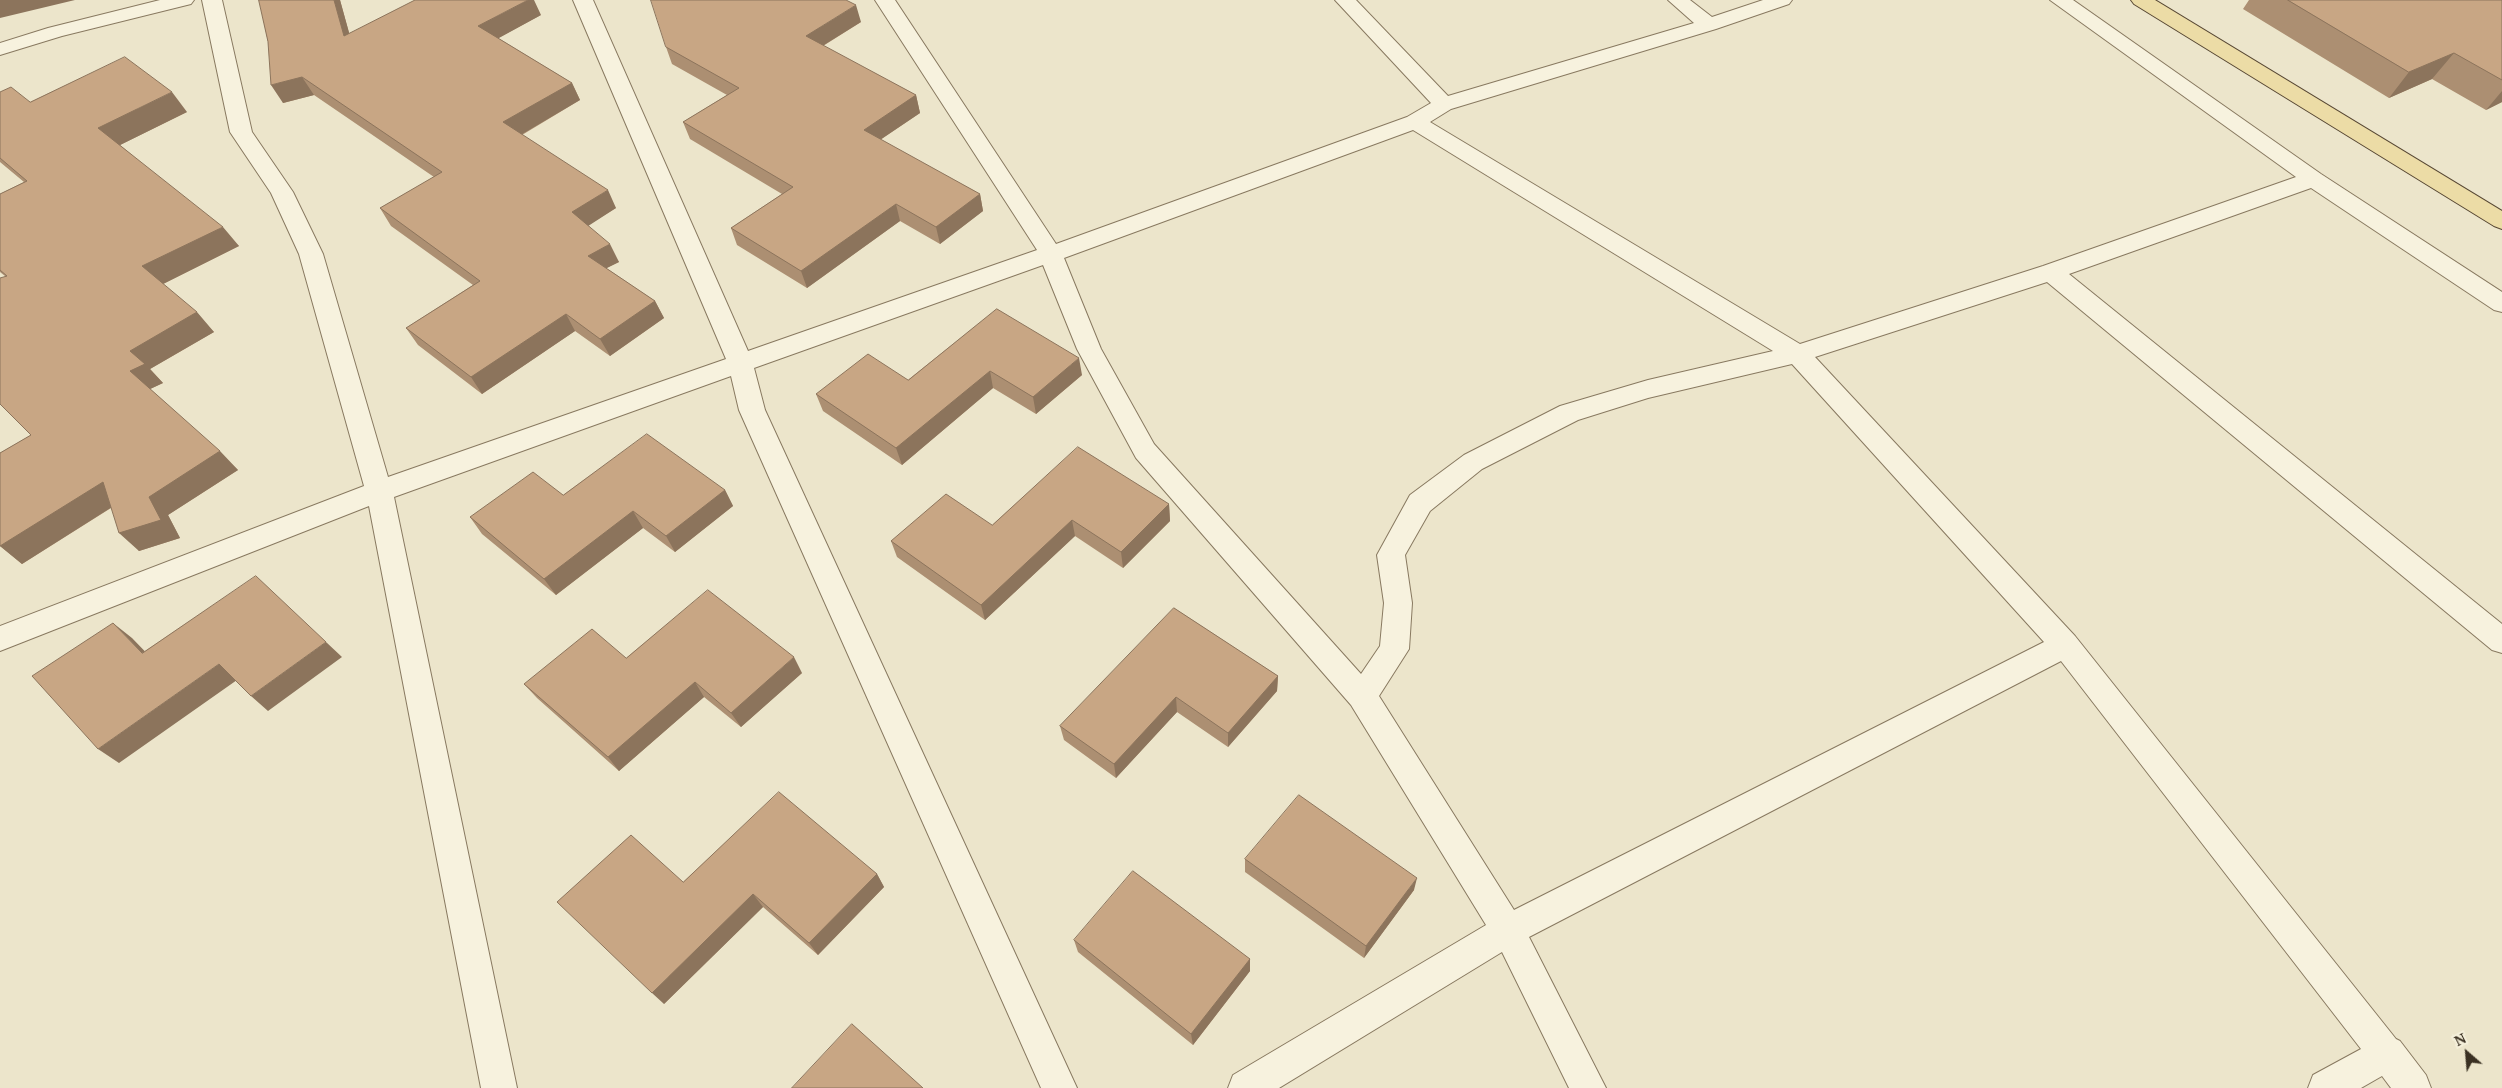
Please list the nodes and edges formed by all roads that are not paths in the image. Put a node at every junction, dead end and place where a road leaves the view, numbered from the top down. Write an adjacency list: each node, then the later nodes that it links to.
1 (184, 0): 11 (street)
2 (212, 0): 21 (street)
3 (583, 0): 20 (street)
4 (886, 0): 16 (street)
5 (1345, 0): 12 (street)
6 (1678, 0): 10 (street)
7 (1782, 0): 10 (street)
8 (2060, 0): 14 (street)
9 (2142, 0): 15 (main road)
10 (1709, 25): 12 (street)
11 (0, 49)
12 (1444, 104): 13 (street)
13 (1415, 122): 16 (street); 19 (street)
14 (2313, 179): 17 (street); 18 (street)
15 (2502, 221)
16 (1050, 253): 20 (street); 25 (street)
17 (2051, 272): 19 (street); 23 (street)
18 (2502, 304)
19 (1797, 354): 24 (street); 25 (street)
20 (741, 364): 21 (street); 29 (street)
21 (379, 491): 22 (street); 28 (street)
22 (0, 639)
23 (2502, 642)
24 (2065, 645): 26 (street); 27 (street)
25 (1362, 696): 26 (street)
26 (1508, 930): 30 (street); 31 (street)
27 (2388, 1053): 32 (street); 33 (street)
28 (499, 1088)
29 (1059, 1088)
30 (1246, 1088)
31 (1588, 1088)
32 (2326, 1088)
33 (2413, 1088)

